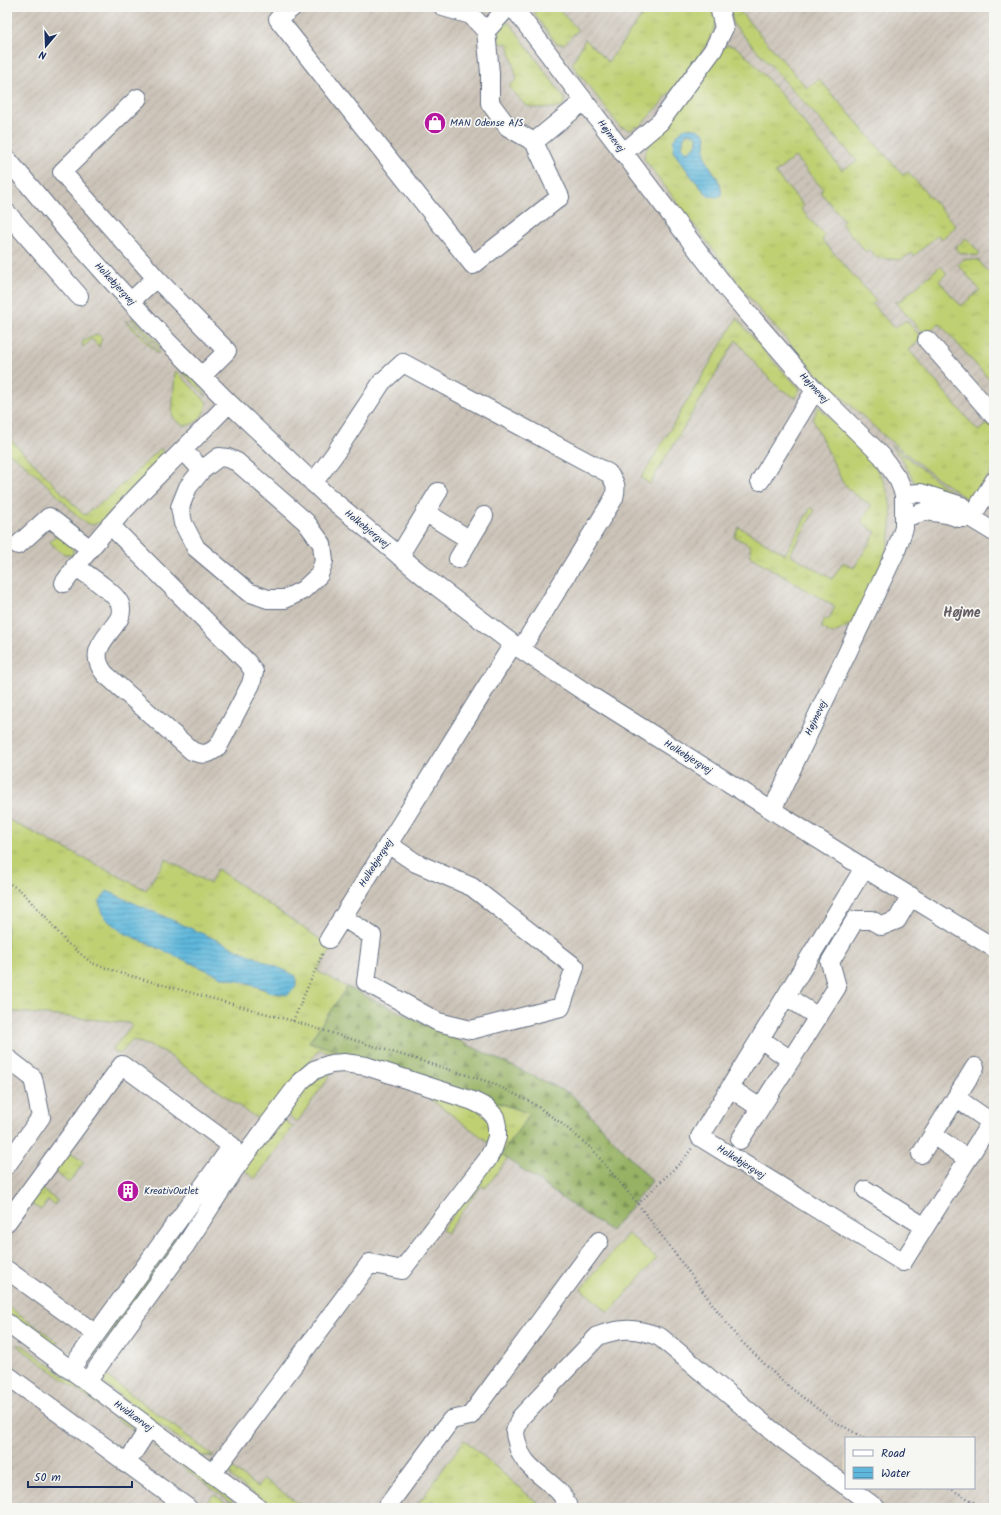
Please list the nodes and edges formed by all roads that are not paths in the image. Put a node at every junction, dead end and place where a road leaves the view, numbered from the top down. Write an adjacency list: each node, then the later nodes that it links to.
1 (293, 7): 9 (street)
2 (443, 7): 6 (street)
3 (508, 7): 6 (street)
4 (513, 7): 8 (street, Højmevej)
5 (719, 7): 10 (street)
6 (486, 31): 9 (street)
7 (138, 98): 13 (street)
8 (584, 101): 9 (street); 10 (street, Højmevej)
9 (534, 142)
10 (623, 153): 18 (street, Højmevej)
11 (7, 159): 15 (street, Holkebjergvej)
12 (7, 213): 14 (street)
13 (156, 278): 15 (street); 17 (street)
14 (79, 296)
15 (131, 301): 17 (street, Holkebjergvej)
16 (927, 340): 20 (street)
17 (202, 376): 19 (street, Holkebjergvej)
18 (815, 390): 23 (street); 27 (street, Højmevej)
19 (229, 403): 21 (street); 25 (street, Holkebjergvej)
20 (994, 416)
21 (182, 450): 22 (street); 32 (street)
22 (202, 470): 22 (street)
23 (760, 481)
24 (994, 481): 31 (street)
25 (313, 483): 37 (street, Holkebjergvej); 41 (street)
26 (438, 492): 28 (street)
27 (904, 494): 30 (street, Højmevej); 31 (street)
28 (426, 512): 34 (street); 37 (street)
29 (484, 516): 34 (street)
30 (904, 518): 31 (street); 42 (street, Højmevej)
31 (971, 518): 33 (street)
32 (110, 525): 36 (street); 39 (street)
33 (994, 532)
34 (470, 540): 38 (street)
35 (18, 545): 36 (street)
36 (90, 549): 39 (street)
37 (400, 556): 41 (street, Holkebjergvej)
38 (458, 559)
39 (75, 566): 40 (street)
40 (64, 583)
41 (517, 647): 42 (street, Holkebjergvej); 43 (street, Holkebjergvej)
42 (772, 810): 44 (street, Holkebjergvej)
43 (388, 844): 46 (street, Holkebjergvej); 46 (street)
44 (864, 868): 45 (street, Holkebjergvej); 49 (street)
45 (910, 896): 48 (street, Holkebjergvej); 50 (street)
46 (342, 917): 47 (street, Holkebjergvej)
47 (329, 939)
48 (994, 948)
49 (786, 996): 50 (street); 51 (street)
50 (818, 1017): 53 (street)
51 (760, 1039): 53 (street); 55 (street)
52 (7, 1058): 63 (street)
53 (791, 1060): 57 (street)
54 (975, 1067): 56 (street)
55 (730, 1088): 57 (street); 66 (street, Holkebjergvej)
56 (956, 1098): 58 (street); 59 (street)
57 (760, 1108): 60 (street)
58 (992, 1120): 62 (street, Holkebjergvej)
59 (933, 1135): 61 (street); 62 (street)
60 (740, 1140)
61 (921, 1154)
62 (968, 1159): 66 (street, Holkebjergvej)
63 (7, 1164)
64 (866, 1190): 66 (street)
65 (7, 1222): 70 (street)
66 (925, 1227)
67 (598, 1241): 82 (street)
68 (7, 1270): 70 (street)
69 (8, 1327): 71 (street, Hvidkærvej)
70 (96, 1334): 71 (street)
71 (70, 1370): 73 (street, Hvidkærvej)
72 (7, 1375): 75 (street)
73 (87, 1382): 74 (street, Hvidkærvej); 76 (street)
74 (149, 1428): 75 (street); 76 (street, Hvidkærvej)
75 (126, 1464): 80 (street)
76 (212, 1474): 79 (street, Hvidkærvej)
77 (845, 1485): 83 (street)
78 (849, 1489): 84 (street)
79 (240, 1503): 81 (street, Hvidkærvej)
80 (188, 1508)
81 (259, 1508)
82 (386, 1508)
83 (568, 1508)
84 (876, 1508)

